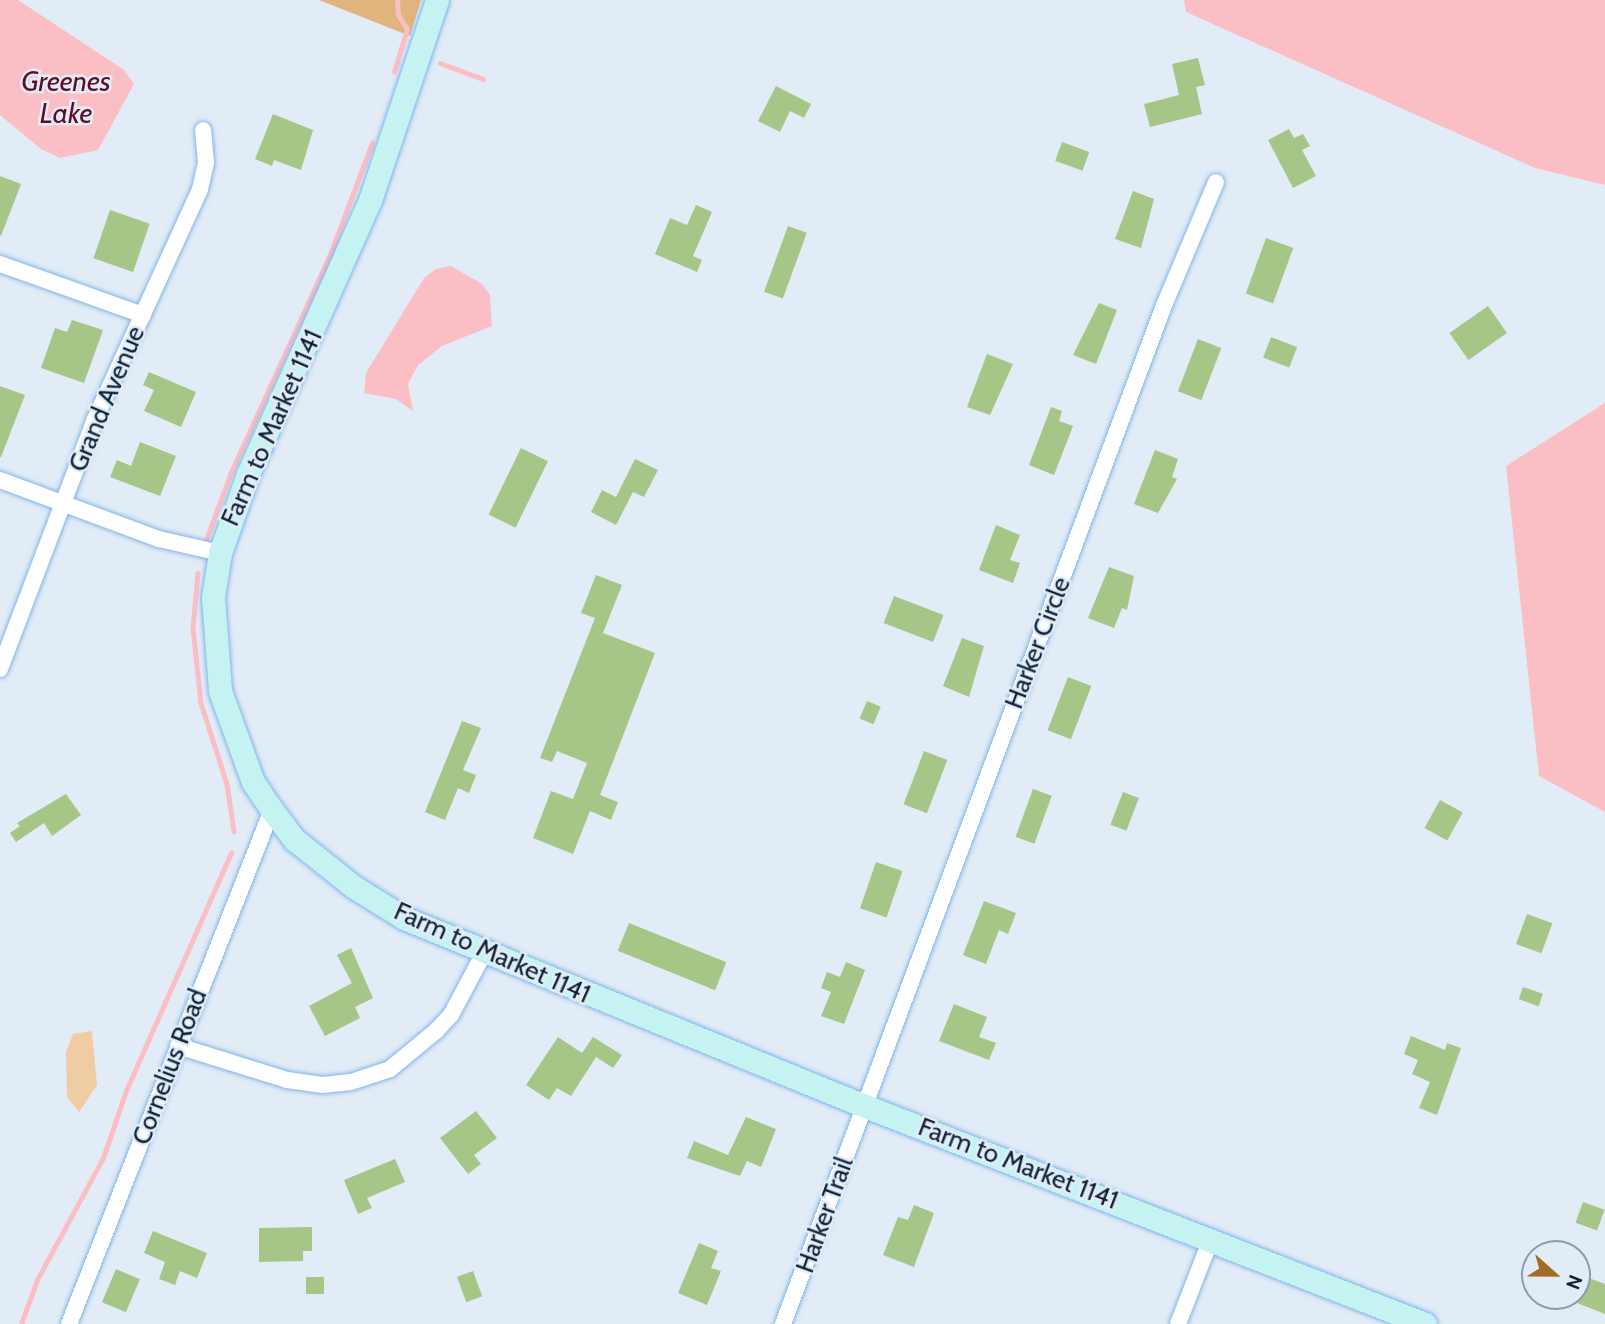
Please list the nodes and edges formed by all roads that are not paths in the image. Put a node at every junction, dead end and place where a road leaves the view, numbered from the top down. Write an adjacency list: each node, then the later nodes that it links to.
1 (437, 0): 8 (street, Farm to Market 1141)
2 (203, 130): 5 (street, Grand Avenue)
3 (1216, 182): 13 (street, Harker Circle)
4 (0, 264): 5 (street)
5 (143, 316): 7 (street, Grand Avenue)
6 (0, 480): 7 (street)
7 (63, 504): 8 (street); 9 (street, Grand Avenue)
8 (220, 553): 10 (street, Farm to Market 1141)
9 (0, 669)
10 (272, 810): 11 (street, Farm to Market 1141); 12 (street, Cornelius Road)
11 (484, 953): 12 (street); 13 (street, Farm to Market 1141)
12 (178, 1046): 15 (street, Cornelius Road)
13 (866, 1106): 14 (street, Farm to Market 1141); 16 (street, Harker Trail)
14 (1211, 1239): 17 (street); 18 (street, Farm to Market 1141)
15 (69, 1324)
16 (783, 1324)
17 (1178, 1324)
18 (1425, 1324)

